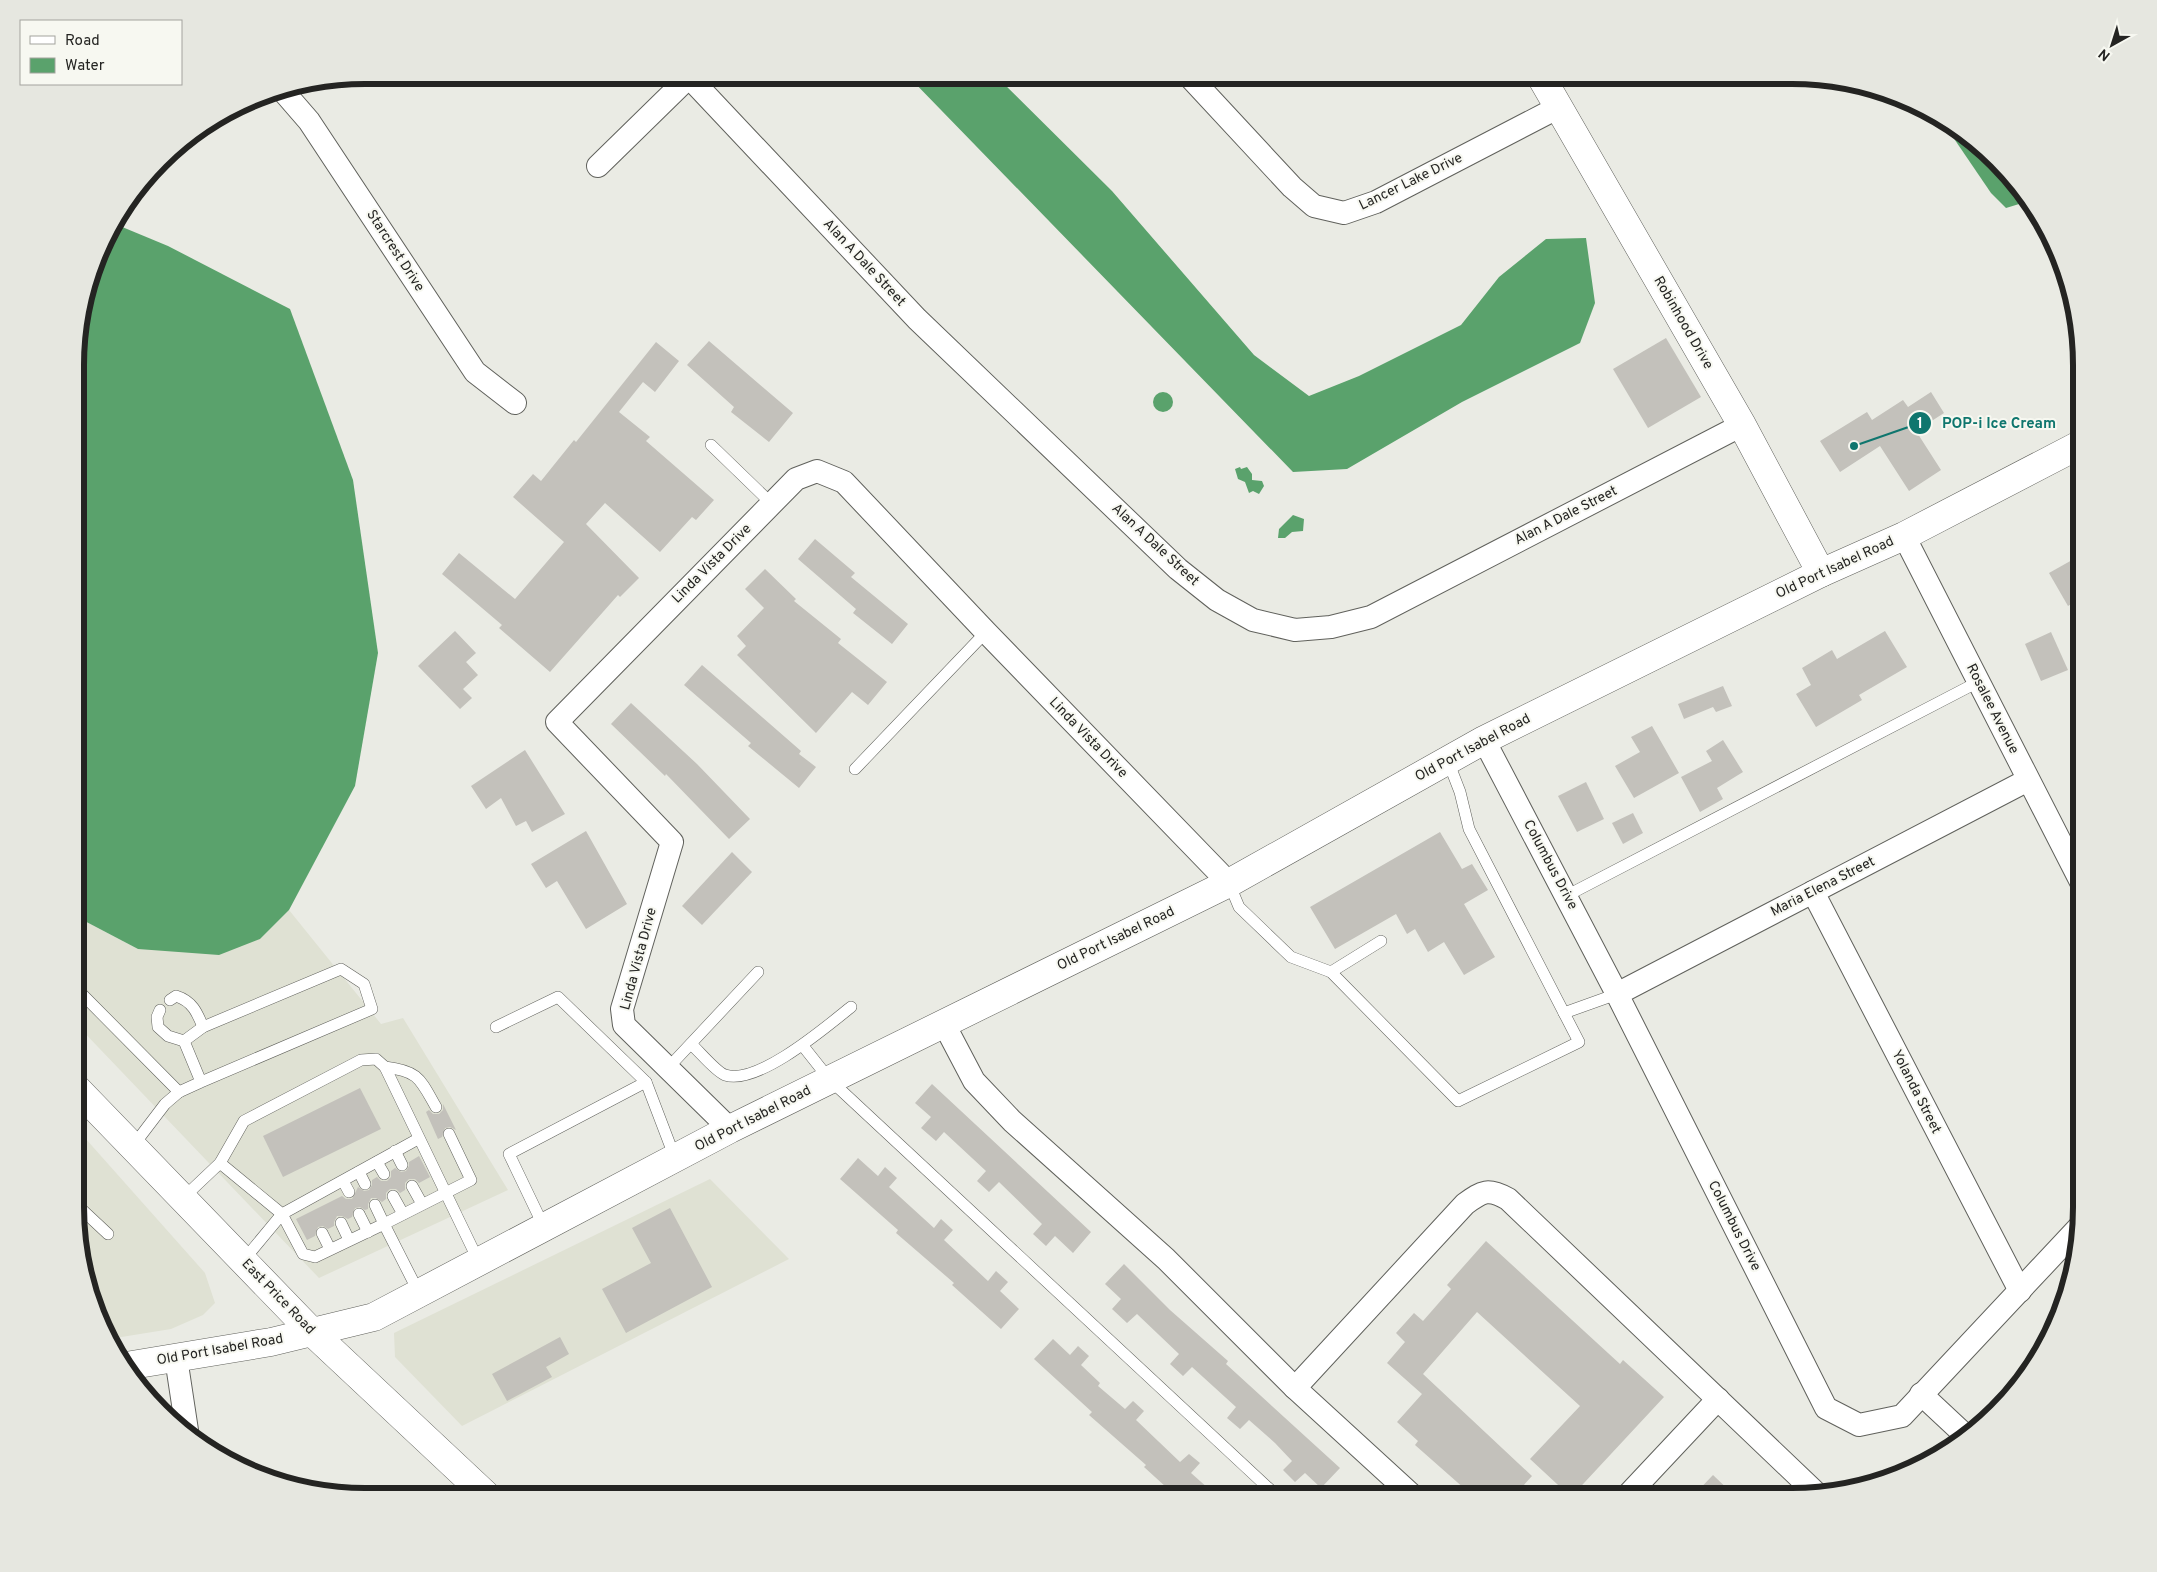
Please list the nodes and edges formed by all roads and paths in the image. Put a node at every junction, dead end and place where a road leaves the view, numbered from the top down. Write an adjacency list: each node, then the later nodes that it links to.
1 (681, 84): 7 (street)
2 (697, 84): 9 (street, Alan A Dale Street)
3 (1197, 84): 6 (street, Lancer Lake Drive)
4 (1545, 84): 6 (street, Robinhood Drive)
5 (286, 95): 8 (street, Starcrest Drive)
6 (1559, 106): 9 (street, Robinhood Drive)
7 (598, 166)
8 (515, 403)
9 (1742, 425): 14 (street, Robinhood Drive)
10 (711, 445): 12 (lane)
11 (2073, 448): 13 (street, Old Port Isabel Road)
12 (772, 504): 15 (street, Linda Vista Drive); 41 (street, Linda Vista Drive)
13 (1904, 536): 14 (street, Old Port Isabel Road); 16 (street, Rosalee Avenue)
14 (1821, 573): 17 (street, Old Port Isabel Road)
15 (986, 632): 19 (lane); 22 (street, Linda Vista Drive)
16 (1978, 682): 20 (street, Rosalee Avenue); 24 (lane)
17 (1484, 740): 18 (street, Old Port Isabel Road); 24 (street, Columbus Drive)
18 (1448, 761): 22 (street, Old Port Isabel Road); 33 (lane)
19 (855, 769)
20 (2028, 780): 21 (street, Rosalee Avenue); 23 (street, Maria Elena Street)
21 (2073, 867)
22 (1229, 884): 27 (lane); 34 (street, Old Port Isabel Road)
23 (1813, 892): 28 (street, Maria Elena Street); 85 (street, Yolanda Street)
24 (1566, 896): 28 (street, Columbus Drive)
25 (1381, 941): 27 (lane)
26 (758, 972): 38 (lane)
27 (1331, 972): 33 (lane)
28 (1617, 994): 33 (lane); 91 (street, Columbus Drive)
29 (84, 995): 45 (lane)
30 (170, 1000): 35 (lane)
31 (851, 1006): 39 (lane)
32 (160, 1010): 37 (lane)
33 (1564, 1012)
34 (944, 1024): 42 (street, Old Port Isabel Road); 90 (street)
35 (203, 1027): 37 (lane); 43 (lane)
36 (496, 1027): 44 (lane)
37 (184, 1041): 43 (lane)
38 (691, 1044): 39 (lane); 41 (lane)
39 (803, 1046): 42 (lane)
40 (385, 1066): 47 (lane); 50 (lane); 55 (lane)
41 (668, 1068): 48 (street, Linda Vista Drive)
42 (830, 1080): 48 (street, Old Port Isabel Road); 96 (lane)
43 (201, 1082): 45 (lane)
44 (646, 1082): 53 (lane); 76 (lane)
45 (179, 1092): 51 (lane)
46 (84, 1095): 51 (street, East Price Road)
47 (436, 1108)
48 (730, 1129): 53 (street, Old Port Isabel Road)
49 (448, 1134): 64 (lane)
50 (418, 1139): 52 (lane); 64 (lane)
51 (133, 1146): 66 (street, East Price Road)
52 (395, 1151): 54 (lane); 56 (lane)
53 (675, 1158): 76 (street, Old Port Isabel Road)
54 (377, 1162): 57 (lane); 58 (lane)
55 (220, 1163): 66 (lane); 71 (lane)
56 (402, 1165)
57 (359, 1172): 59 (lane); 60 (lane)
58 (384, 1174)
59 (343, 1181): 62 (lane); 63 (lane)
60 (365, 1184)
61 (412, 1186): 68 (lane)
62 (325, 1191): 67 (lane); 71 (lane)
63 (349, 1192)
64 (445, 1192): 68 (lane); 84 (lane)
65 (393, 1196): 73 (lane)
66 (183, 1198): 83 (street, East Price Road)
67 (331, 1201)
68 (422, 1204): 73 (lane)
69 (375, 1205): 75 (lane)
70 (84, 1211): 79 (lane)
71 (282, 1214): 82 (lane); 83 (lane)
72 (359, 1214): 78 (lane)
73 (403, 1214): 75 (lane)
74 (340, 1223): 81 (lane)
75 (384, 1224): 78 (lane); 86 (lane)
76 (544, 1228): 84 (street, Old Port Isabel Road)
77 (322, 1232): 82 (lane)
78 (368, 1232): 81 (lane)
79 (108, 1234)
80 (2072, 1236): 85 (street, Columbus Drive)
81 (349, 1240): 82 (lane)
82 (330, 1250)
83 (244, 1261): 87 (street, East Price Road)
84 (479, 1262): 86 (street, Old Port Isabel Road)
85 (2020, 1291): 91 (street, Columbus Drive)
86 (419, 1293): 87 (street, Old Port Isabel Road)
87 (313, 1333): 88 (street, Old Port Isabel Road); 95 (street, East Price Road)
88 (176, 1358): 89 (street, Old Port Isabel Road); 93 (street)
89 (132, 1365)
90 (1295, 1388): 92 (street); 97 (street)
91 (1921, 1394): 94 (street)
92 (1718, 1399): 98 (street); 99 (street)
93 (186, 1424)
94 (1961, 1431)
95 (478, 1488)
96 (1268, 1488)
97 (1404, 1488)
98 (1634, 1488)
99 (1812, 1488)

